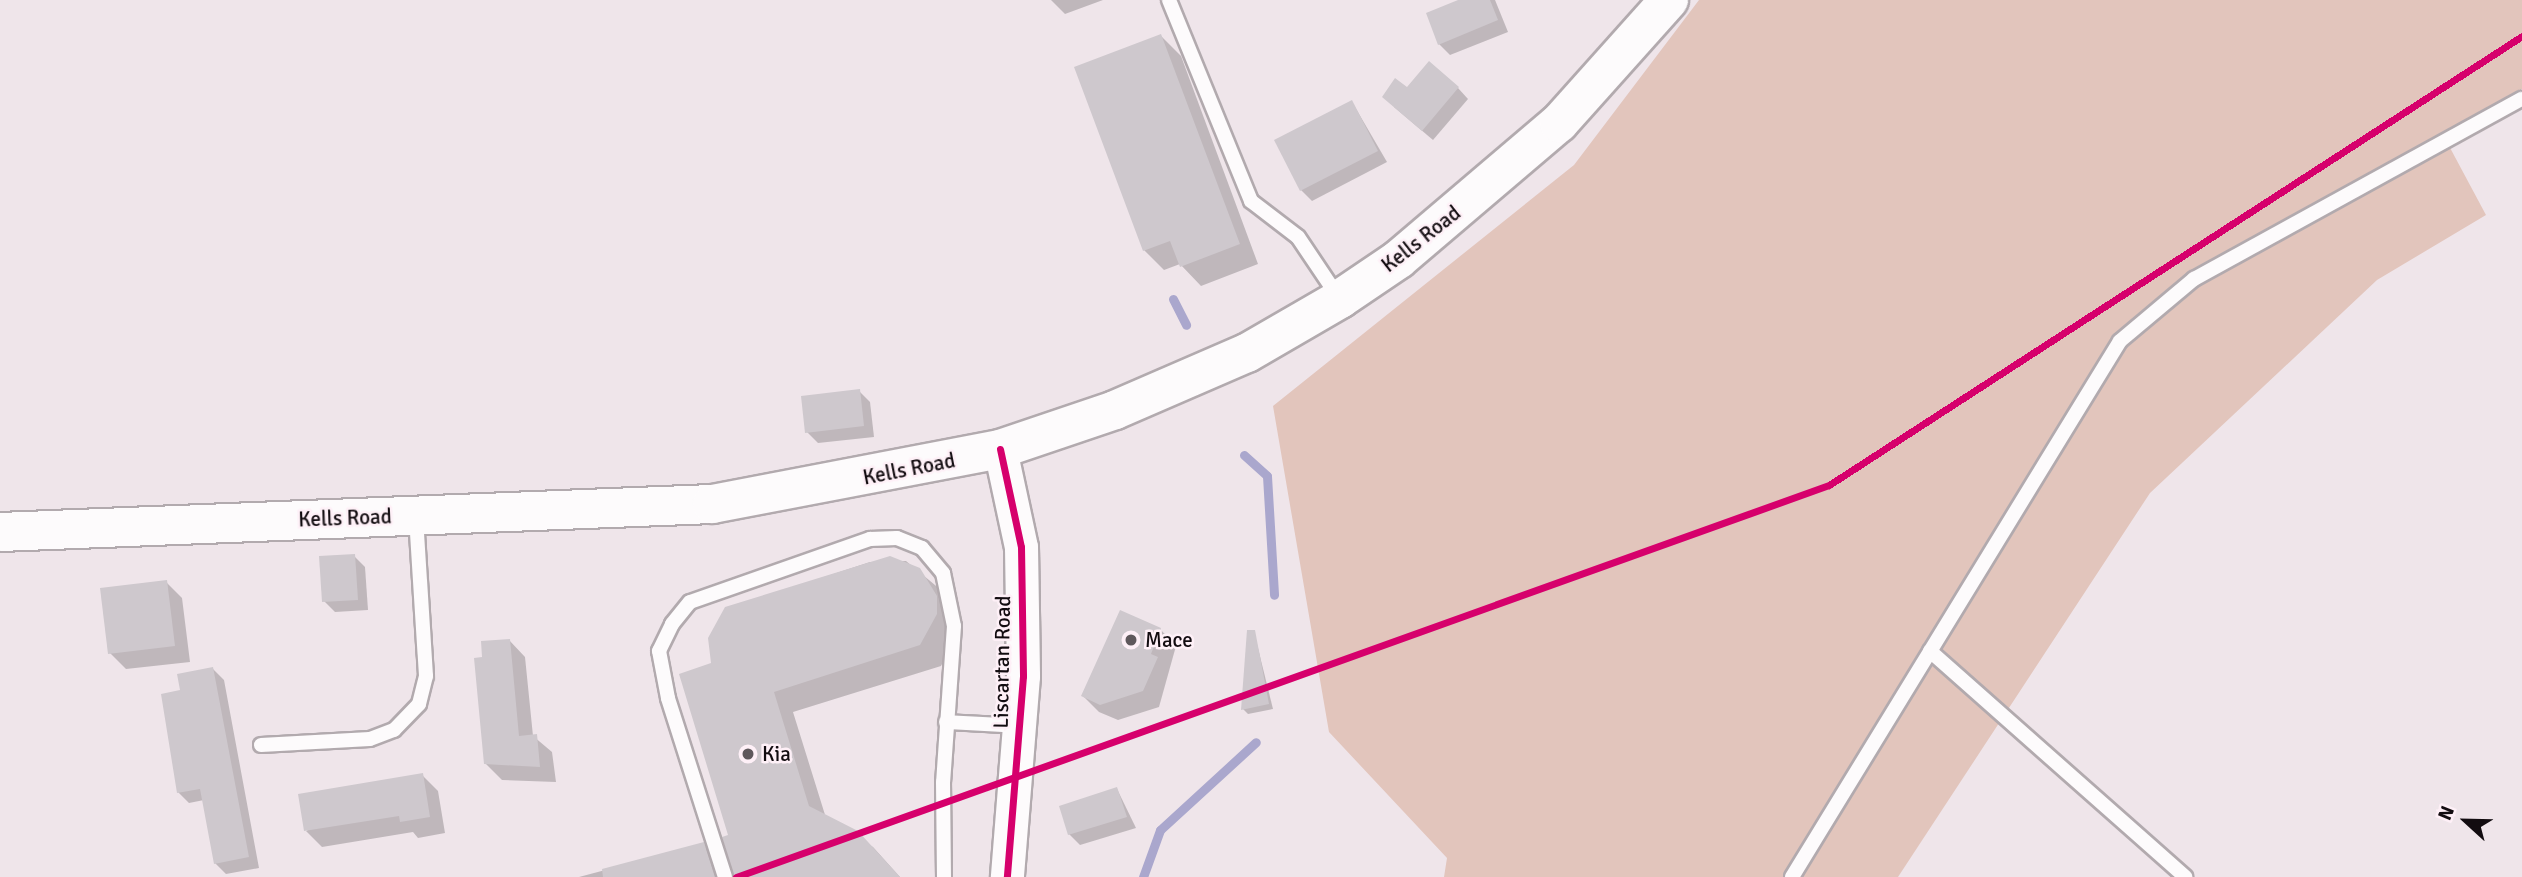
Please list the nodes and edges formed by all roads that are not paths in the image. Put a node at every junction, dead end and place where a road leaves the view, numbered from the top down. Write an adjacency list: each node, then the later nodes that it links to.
1 (1168, 0): 4 (lane)
2 (1669, 0): 4 (main road, Kells Road)
3 (2522, 99): 8 (lane)
4 (1340, 299): 5 (main road, Kells Road)
5 (1000, 449): 6 (main road, Kells Road); 10 (street, Liscartan Road)
6 (416, 515): 7 (main road, Kells Road); 11 (lane)
7 (0, 532)
8 (1930, 651): 15 (lane); 16 (lane)
9 (946, 722): 10 (lane); 12 (lane); 13 (lane)
10 (1019, 726): 14 (street, Liscartan Road)
11 (261, 745)
12 (725, 877)
13 (944, 877)
14 (1007, 877)
15 (1792, 877)
16 (2185, 877)

